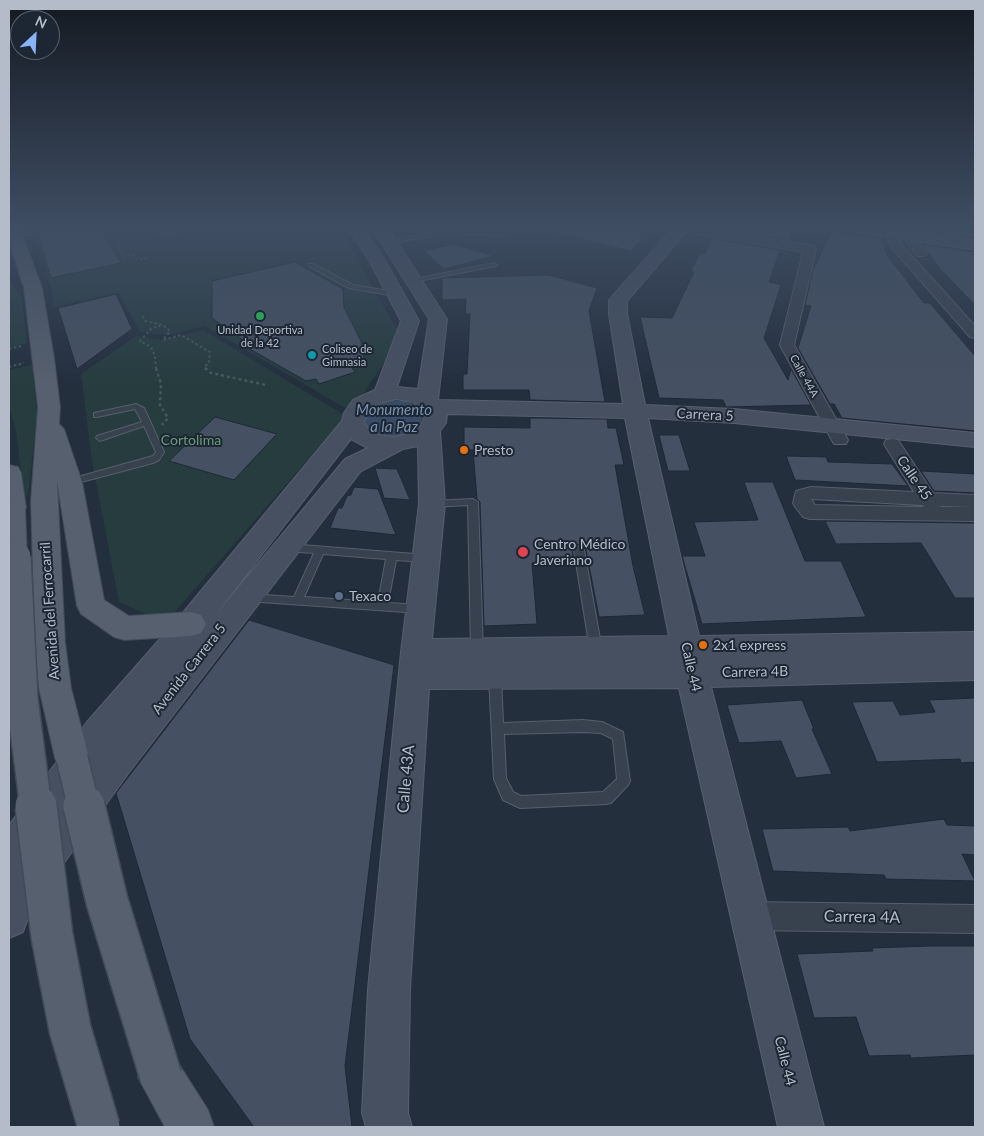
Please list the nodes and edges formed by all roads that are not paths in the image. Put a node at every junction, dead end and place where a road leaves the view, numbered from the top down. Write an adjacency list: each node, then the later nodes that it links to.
1 (29, 278): 26 (main road)
2 (335, 278): 10 (lane)
3 (386, 278): 10 (street)
4 (424, 278): 9 (lane)
5 (637, 278): 16 (street, Calle 44)
6 (803, 278): 19 (street, Calle 44A)
7 (925, 278): 12 (street)
8 (945, 278): 11 (street)
9 (413, 280): 15 (street)
10 (395, 294): 13 (street)
11 (975, 316)
12 (975, 334)
13 (384, 394): 15 (street); 17 (street)
14 (97, 415): 18 (lane)
15 (431, 415): 16 (street, Carrera 5); 22 (street); 28 (street, Calle 43A)
16 (636, 416): 19 (street, Carrera 5); 43 (street, Calle 44)
17 (353, 422): 22 (street); 39 (street, Avenida Carrera 5)
18 (146, 423): 20 (lane); 26 (lane)
19 (836, 434): 21 (street, Carrera 5); 23 (street, Carrera 5)
20 (100, 438)
21 (975, 440)
22 (395, 444): 31 (street, Avenida Carrera 5)
23 (892, 444): 24 (street, Carrera 5); 29 (street, Calle 45)
24 (975, 453)
25 (9, 472): 26 (main road, Avenida del Ferrocarril)
26 (42, 497): 39 (main road); 52 (main road, Avenida del Ferrocarril, bridge); 53 (main road, Avenida del Ferrocarril, bridge)
27 (975, 502): 29 (street)
28 (432, 504): 34 (street, Calle 43A); 42 (lane)
29 (932, 505): 29 (street); 30 (street)
30 (975, 514)
31 (286, 548): 32 (lane); 35 (street, Avenida Carrera 5)
32 (320, 550): 34 (lane); 36 (lane)
33 (579, 550): 41 (lane)
34 (409, 556): 37 (lane); 38 (street, Calle 43A)
35 (246, 598): 36 (lane); 50 (street, Avenida Carrera 5)
36 (296, 601): 37 (lane)
37 (382, 607): 38 (lane)
38 (421, 610): 44 (street, Calle 43A)
39 (191, 624): 48 (street, Avenida Carrera 5)
40 (975, 644): 43 (street, Carrera 4B)
41 (596, 650): 42 (street, Carrera 4B); 43 (street, Carrera 4B)
42 (478, 651): 44 (street, Carrera 4B)
43 (689, 661): 45 (street, Carrera 4B); 46 (street, Carrera 4B); 49 (street, Calle 44)
44 (415, 664): 46 (street, Carrera 4B); 54 (street, Calle 43A)
45 (975, 667)
46 (495, 676): 47 (lane)
47 (499, 729): 47 (lane)
48 (9, 854)
49 (749, 916): 51 (street, Carrera 4A); 55 (street, Calle 44)
50 (9, 918)
51 (975, 919)
52 (99, 1127)
53 (191, 1127)
54 (389, 1127)
55 (801, 1127)

